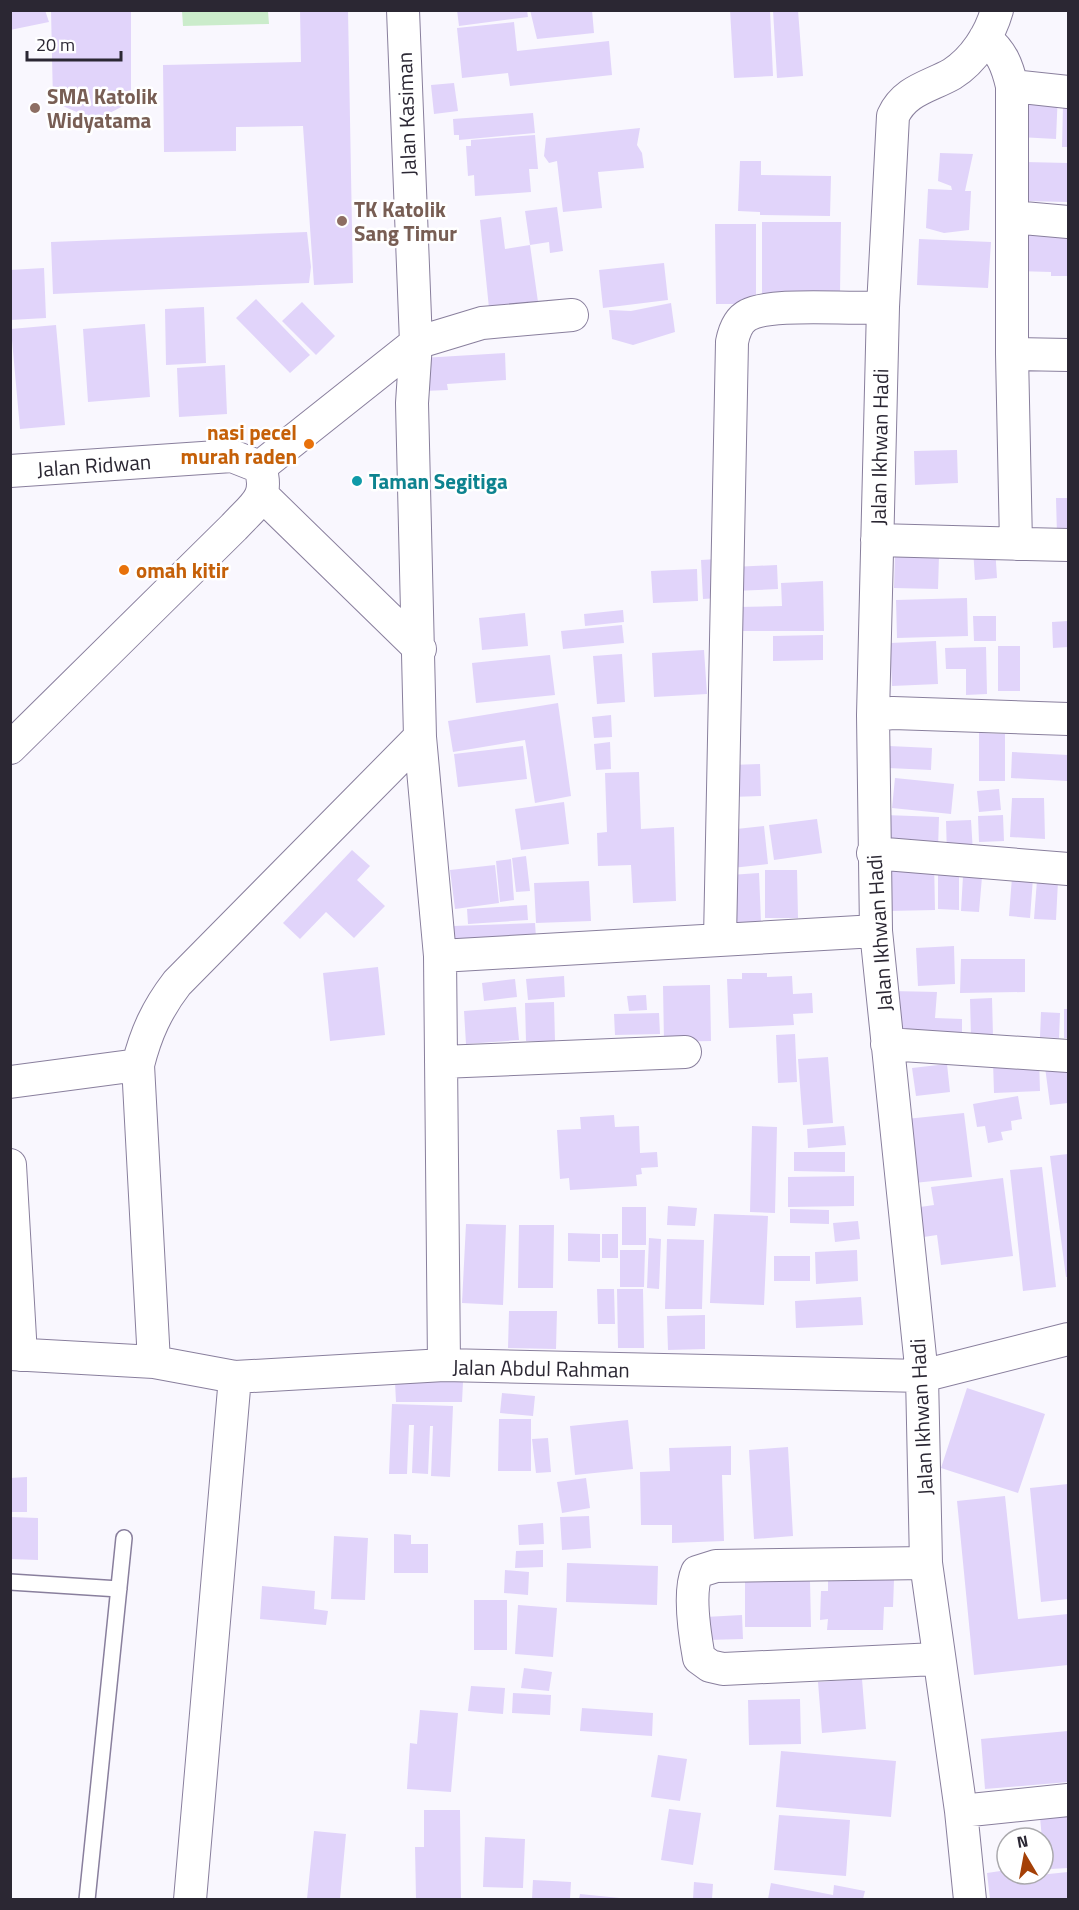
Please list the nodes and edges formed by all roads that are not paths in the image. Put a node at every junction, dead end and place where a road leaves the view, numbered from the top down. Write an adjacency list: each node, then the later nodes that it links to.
1 (403, 10): 9 (street, Jalan Kasiman)
2 (991, 24): 3 (street); 7 (street, Jalan Ikhwan Hadi)
3 (1012, 86): 4 (street); 5 (street)
4 (1068, 92)
5 (1012, 217): 6 (street); 10 (street)
6 (1068, 222)
7 (883, 307): 14 (street, Jalan Ikhwan Hadi); 25 (street)
8 (572, 315): 9 (street)
9 (416, 343): 13 (street); 17 (street, Jalan Kasiman)
10 (1012, 354): 11 (street); 15 (street)
11 (1068, 355)
12 (10, 471): 13 (street, Jalan Ridwan)
13 (257, 475): 17 (street); 21 (street)
14 (877, 540): 15 (street); 18 (street, Jalan Ikhwan Hadi)
15 (1016, 544): 16 (street)
16 (1068, 545)
17 (420, 649): 20 (street, Jalan Kasiman)
18 (873, 715): 19 (street); 22 (street, Jalan Ikhwan Hadi)
19 (1068, 719)
20 (420, 737): 26 (street, Jalan Kasiman); 31 (street)
21 (10, 748)
22 (873, 853): 23 (street); 24 (street, Jalan Ikhwan Hadi)
23 (1068, 869)
24 (876, 931): 25 (street); 27 (street, Jalan Ikhwan Hadi)
25 (720, 939): 26 (street)
26 (440, 956): 30 (street, Jalan Kasiman)
27 (887, 1044): 29 (street); 38 (street, Jalan Ikhwan Hadi)
28 (685, 1052): 30 (street)
29 (1068, 1056)
30 (441, 1062): 37 (street, Jalan Kasiman)
31 (138, 1065): 32 (street); 36 (street)
32 (10, 1082)
33 (10, 1165): 35 (street)
34 (1068, 1339): 38 (street, Jalan Abdul Rahman)
35 (16, 1354): 36 (street, Jalan Abdul Rahman)
36 (154, 1362): 39 (street, Jalan Abdul Rahman)
37 (444, 1365): 38 (street, Jalan Abdul Rahman); 39 (street, Jalan Abdul Rahman)
38 (922, 1376): 41 (street, Jalan Ikhwan Hadi)
39 (235, 1377): 48 (street)
40 (123, 1538): 43 (lane)
41 (926, 1563): 44 (street, Jalan Ikhwan Hadi); 44 (street)
42 (10, 1582): 43 (lane)
43 (119, 1589): 47 (lane)
44 (939, 1663): 46 (street, Jalan Ikhwan Hadi)
45 (1068, 1800): 46 (street)
46 (961, 1811): 49 (street, Jalan Ikhwan Hadi)
47 (87, 1899)
48 (190, 1899)
49 (970, 1899)

